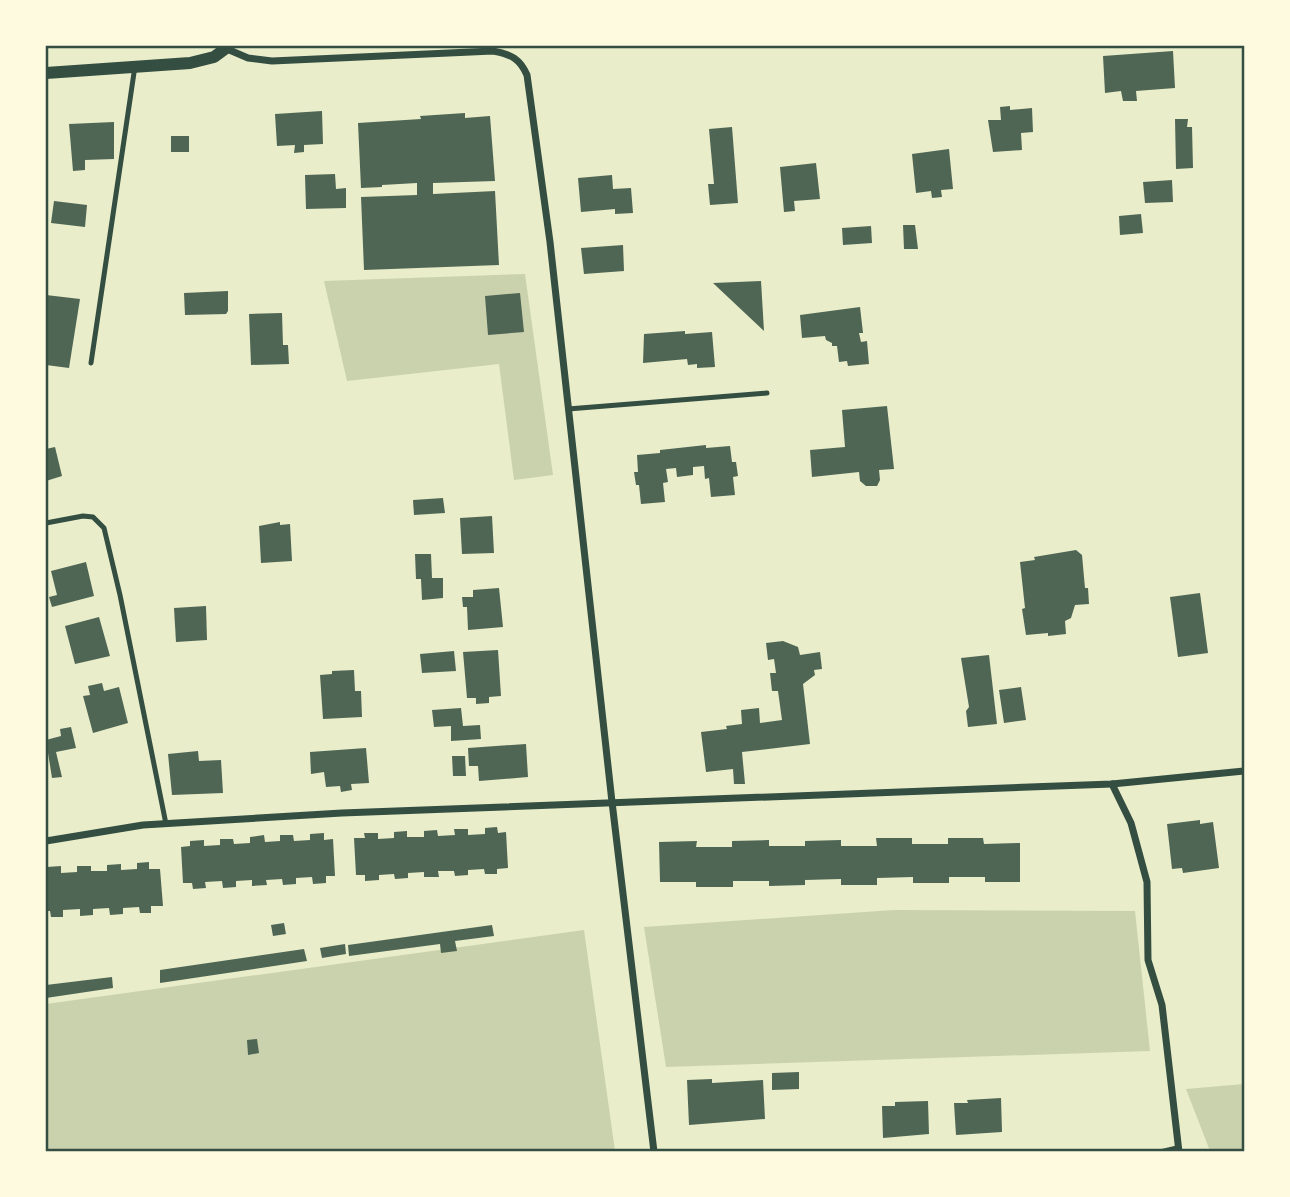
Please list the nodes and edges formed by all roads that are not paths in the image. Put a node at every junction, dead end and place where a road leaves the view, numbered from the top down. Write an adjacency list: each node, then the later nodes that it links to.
1 (228, 47): 2 (street); 6 (street)
2 (135, 66): 3 (street); 4 (lane)
3 (46, 74)
4 (91, 363)
5 (767, 393): 6 (lane)
6 (568, 410): 10 (street)
7 (46, 523): 11 (lane)
8 (1244, 771): 9 (street)
9 (1112, 784): 10 (street); 13 (street)
10 (612, 803): 11 (street); 14 (street)
11 (166, 824): 12 (street)
12 (46, 841)
13 (1178, 1150): 15 (lane)
14 (654, 1152)
15 (1160, 1152)

